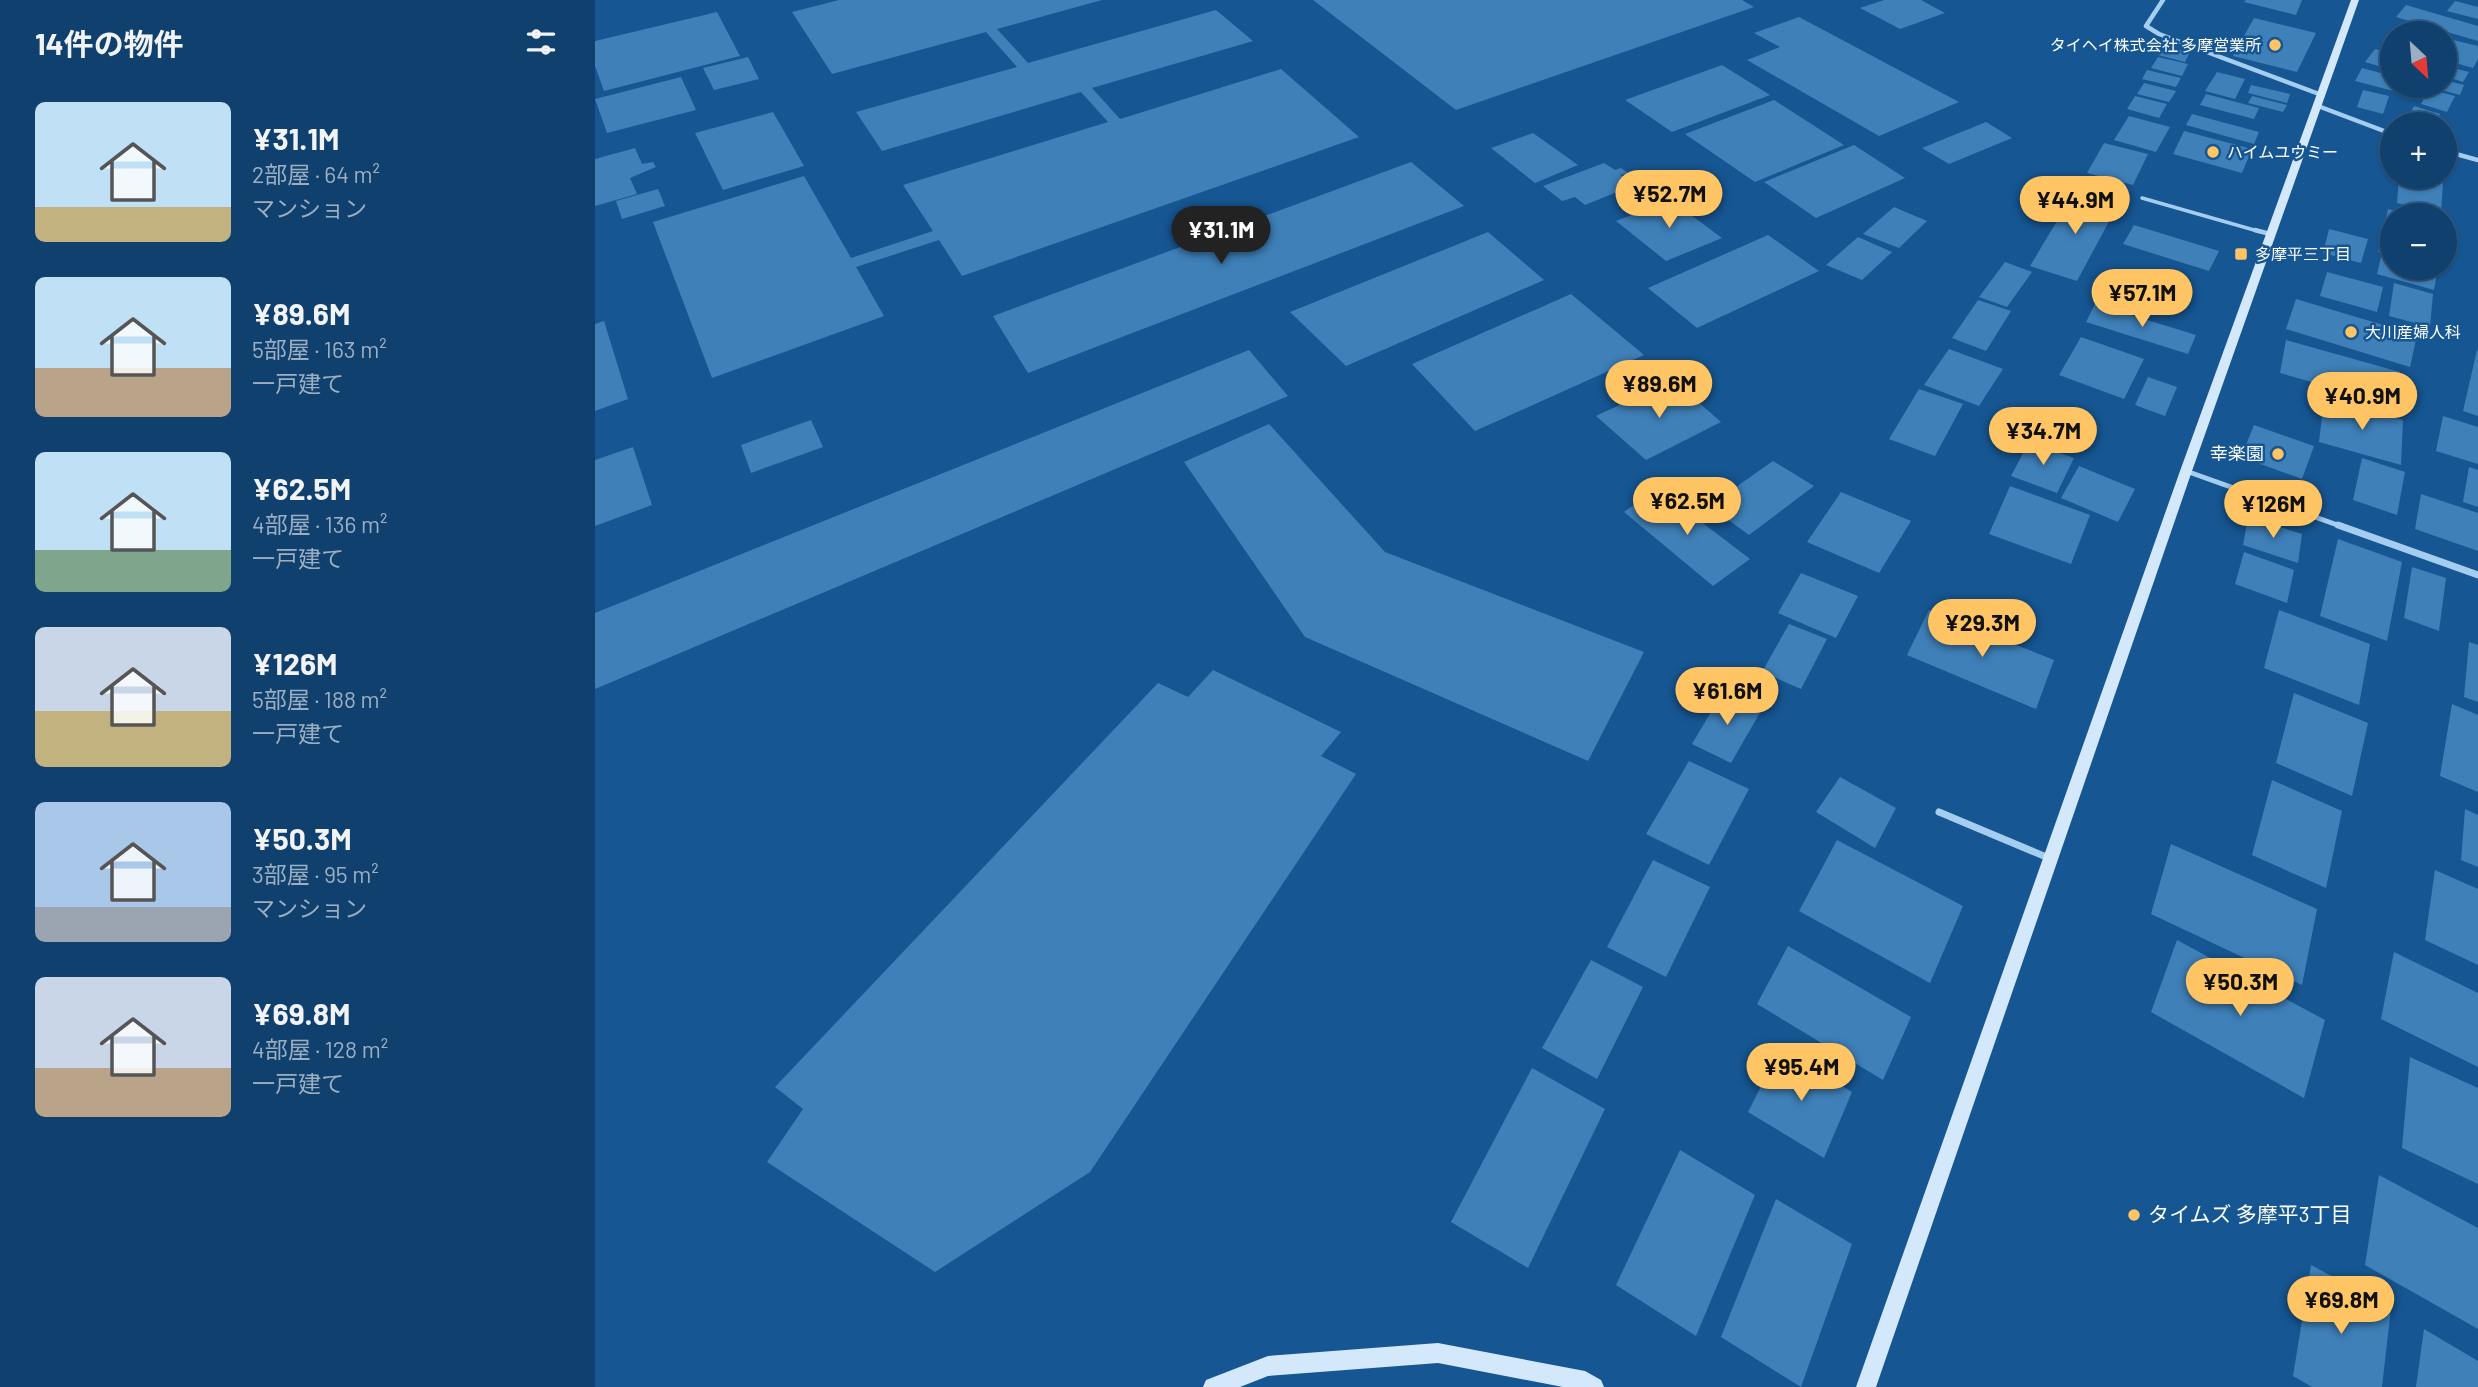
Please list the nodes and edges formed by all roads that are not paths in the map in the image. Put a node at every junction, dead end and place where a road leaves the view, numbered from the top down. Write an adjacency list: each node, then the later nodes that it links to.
1 (2163, 0): 3 (street)
2 (2355, 0): 3 (street)
3 (2319, 100): 4 (street); 8 (street)
4 (2380, 128)
5 (2457, 154): 6 (street)
6 (2478, 160)
7 (2142, 198): 8 (lane)
8 (2272, 234): 9 (street)
9 (2186, 471): 10 (street); 12 (street)
10 (2478, 575)
11 (1938, 812): 12 (street)
12 (2052, 859): 15 (street)
13 (1213, 1387): 14 (street)
14 (1594, 1387)
15 (1866, 1387)

